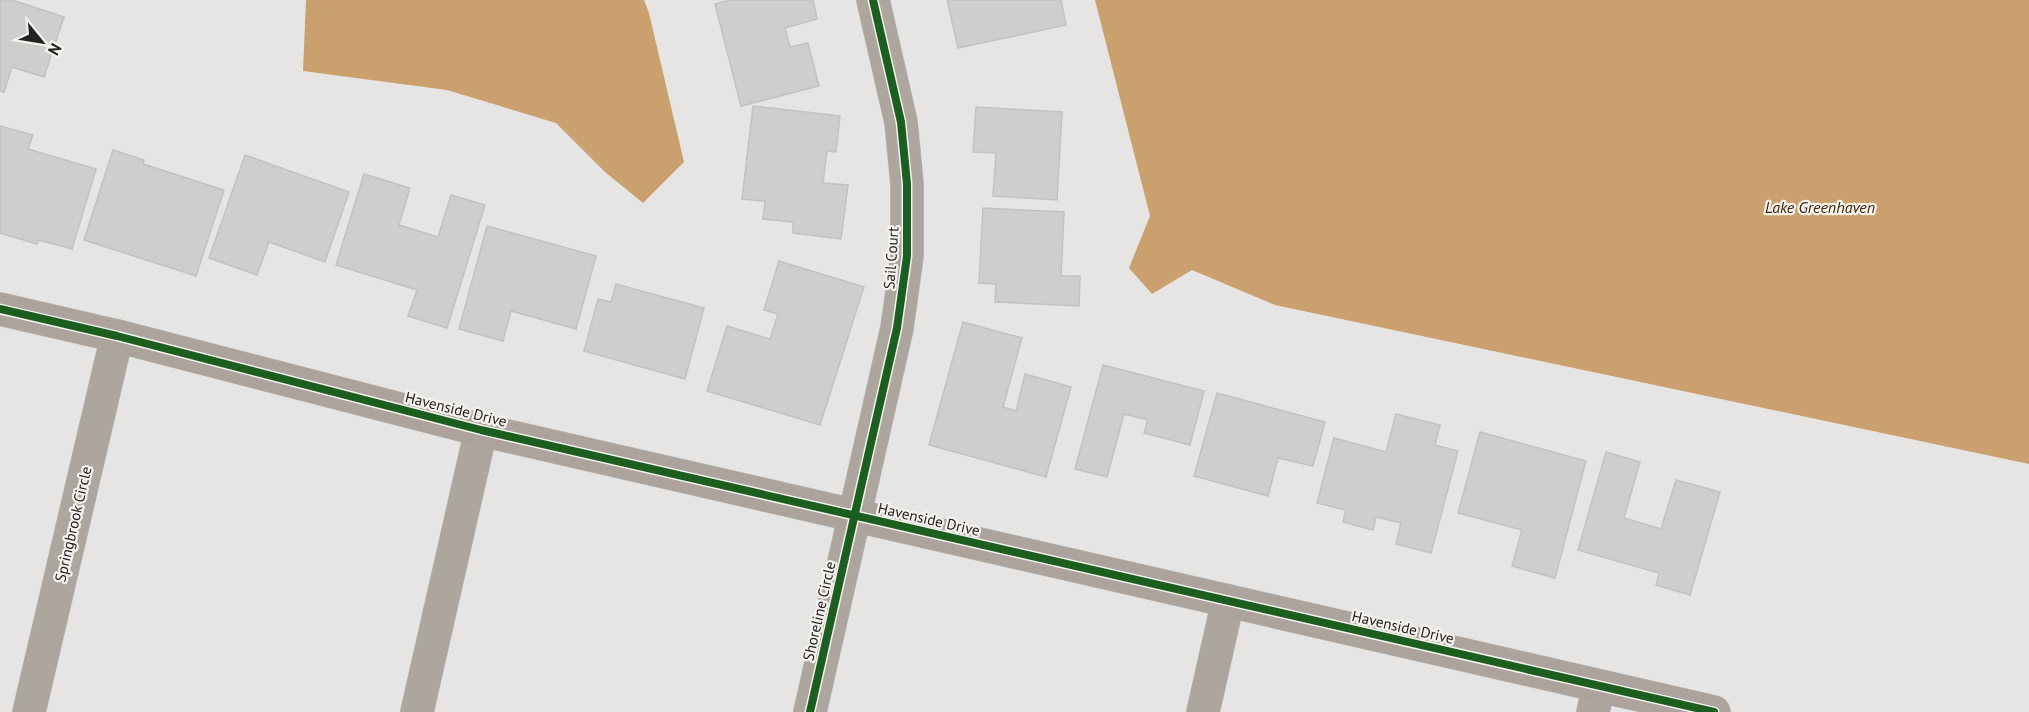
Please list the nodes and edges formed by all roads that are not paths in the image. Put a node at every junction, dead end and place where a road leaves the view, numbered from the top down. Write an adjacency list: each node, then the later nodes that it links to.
1 (873, 0): 5 (street, Sail Court)
2 (0, 309): 3 (street, Havenside Drive)
3 (117, 336): 4 (street, Havenside Drive); 8 (street, Springbrook Circle)
4 (481, 430): 5 (street, Havenside Drive); 9 (street)
5 (855, 516): 6 (street, Havenside Drive); 10 (street, Shoreline Circle)
6 (1228, 601): 7 (street, Havenside Drive); 11 (street)
7 (1596, 699): 12 (street, Havenside Drive)
8 (29, 712)
9 (417, 712)
10 (810, 712)
11 (1203, 712)
12 (1714, 712)

